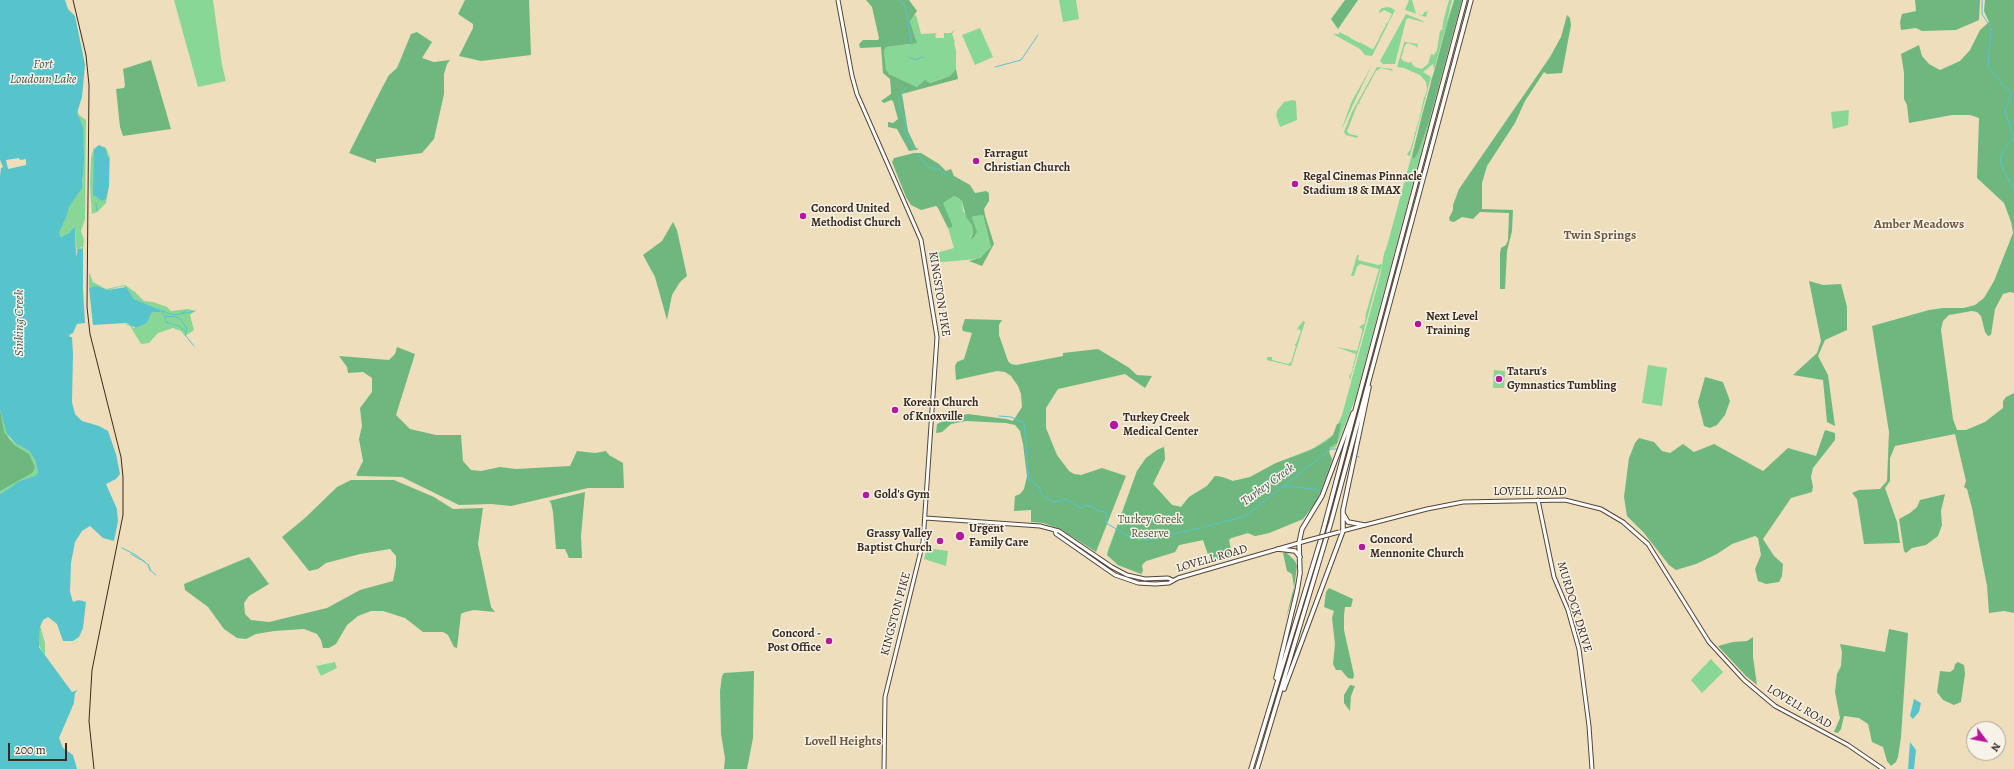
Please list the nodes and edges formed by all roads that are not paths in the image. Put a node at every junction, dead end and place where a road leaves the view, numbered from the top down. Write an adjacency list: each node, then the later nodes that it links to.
1 (838, 0): 8 (main road, KINGSTON PIKE)
2 (1465, 0): 5 (highway)
3 (1471, 0): 4 (highway)
4 (1370, 375): 7 (highway); 18 (highway)
5 (1359, 395): 12 (highway); 19 (highway)
6 (1538, 500): 9 (main road, LOVELL ROAD); 23 (main road, MURDOCK DRIVE); 24 (main road, LOVELL ROAD)
7 (1343, 510): 9 (highway); 11 (highway)
8 (925, 518): 10 (main road, LOVELL ROAD); 20 (main road, KINGSTON PIKE)
9 (1364, 525): 11 (main road, LOVELL ROAD)
10 (1055, 531): 15 (main road, LOVELL ROAD); 17 (main road, LOVELL ROAD)
11 (1341, 531): 12 (main road, LOVELL ROAD, bridge); 18 (highway)
12 (1299, 543): 13 (main road, LOVELL ROAD); 14 (highway)
13 (1278, 549): 14 (highway); 16 (main road, LOVELL ROAD)
14 (1300, 558): 19 (highway)
15 (1145, 579): 16 (main road, LOVELL ROAD); 17 (main road)
16 (1172, 580): 17 (main road, LOVELL ROAD)
17 (1144, 584)
18 (1278, 703): 22 (highway)
19 (1269, 707): 21 (highway)
20 (884, 769)
21 (1251, 769)
22 (1257, 769)
23 (1592, 769)
24 (1883, 769)

